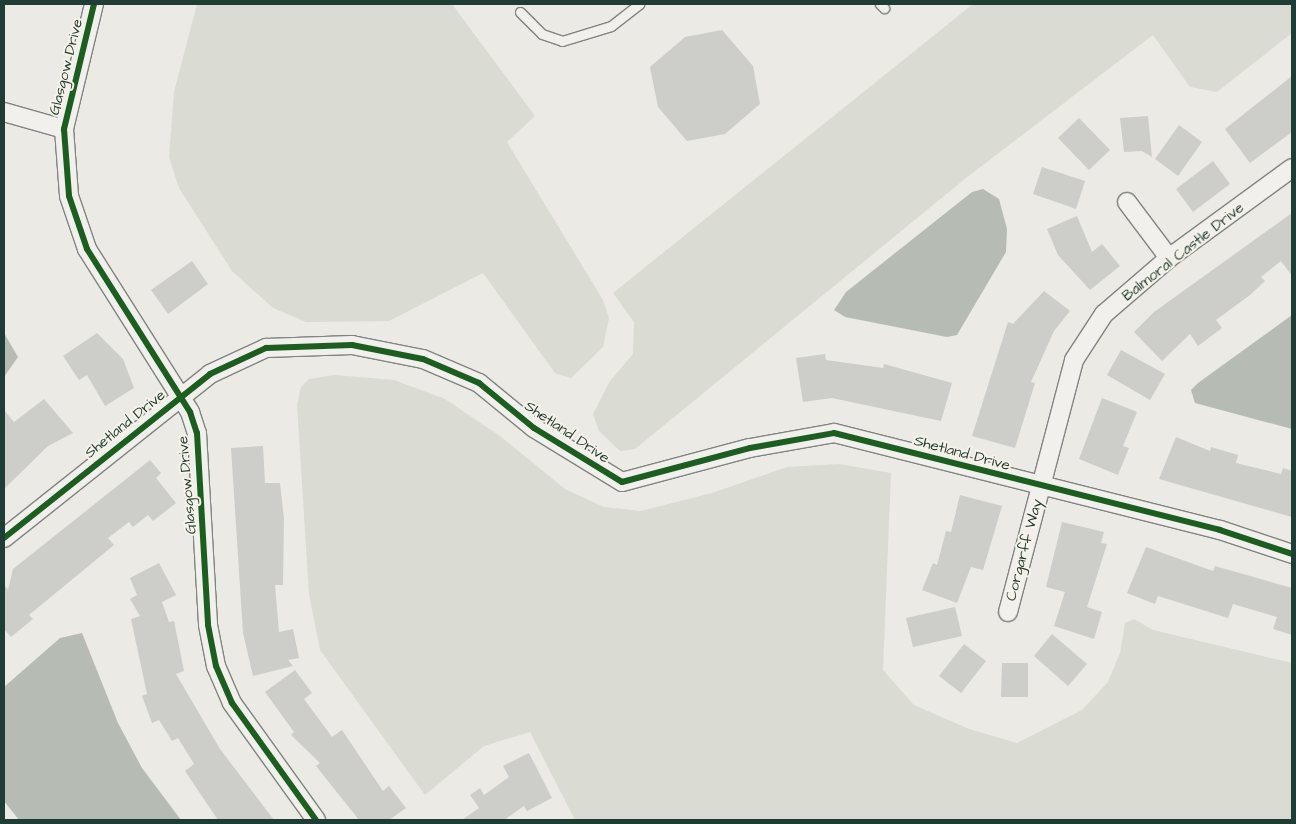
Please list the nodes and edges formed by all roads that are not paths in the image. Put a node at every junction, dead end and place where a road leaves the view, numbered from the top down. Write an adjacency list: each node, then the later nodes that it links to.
1 (94, 4): 5 (street, Glasgow Drive)
2 (639, 4): 3 (lane)
3 (520, 12)
4 (4, 112): 5 (street)
5 (64, 128): 9 (street, Glasgow Drive)
6 (1292, 168): 8 (street, Balmoral Castle Drive)
7 (1127, 202): 8 (street)
8 (1169, 258): 10 (street, Balmoral Castle Drive)
9 (180, 396): 10 (street, Shetland Drive); 11 (street, Shetland Drive); 14 (street, Glasgow Drive)
10 (1040, 488): 12 (street, Shetland Drive); 13 (street, Corgarff Way)
11 (4, 538)
12 (1292, 554)
13 (1008, 612)
14 (316, 820)

